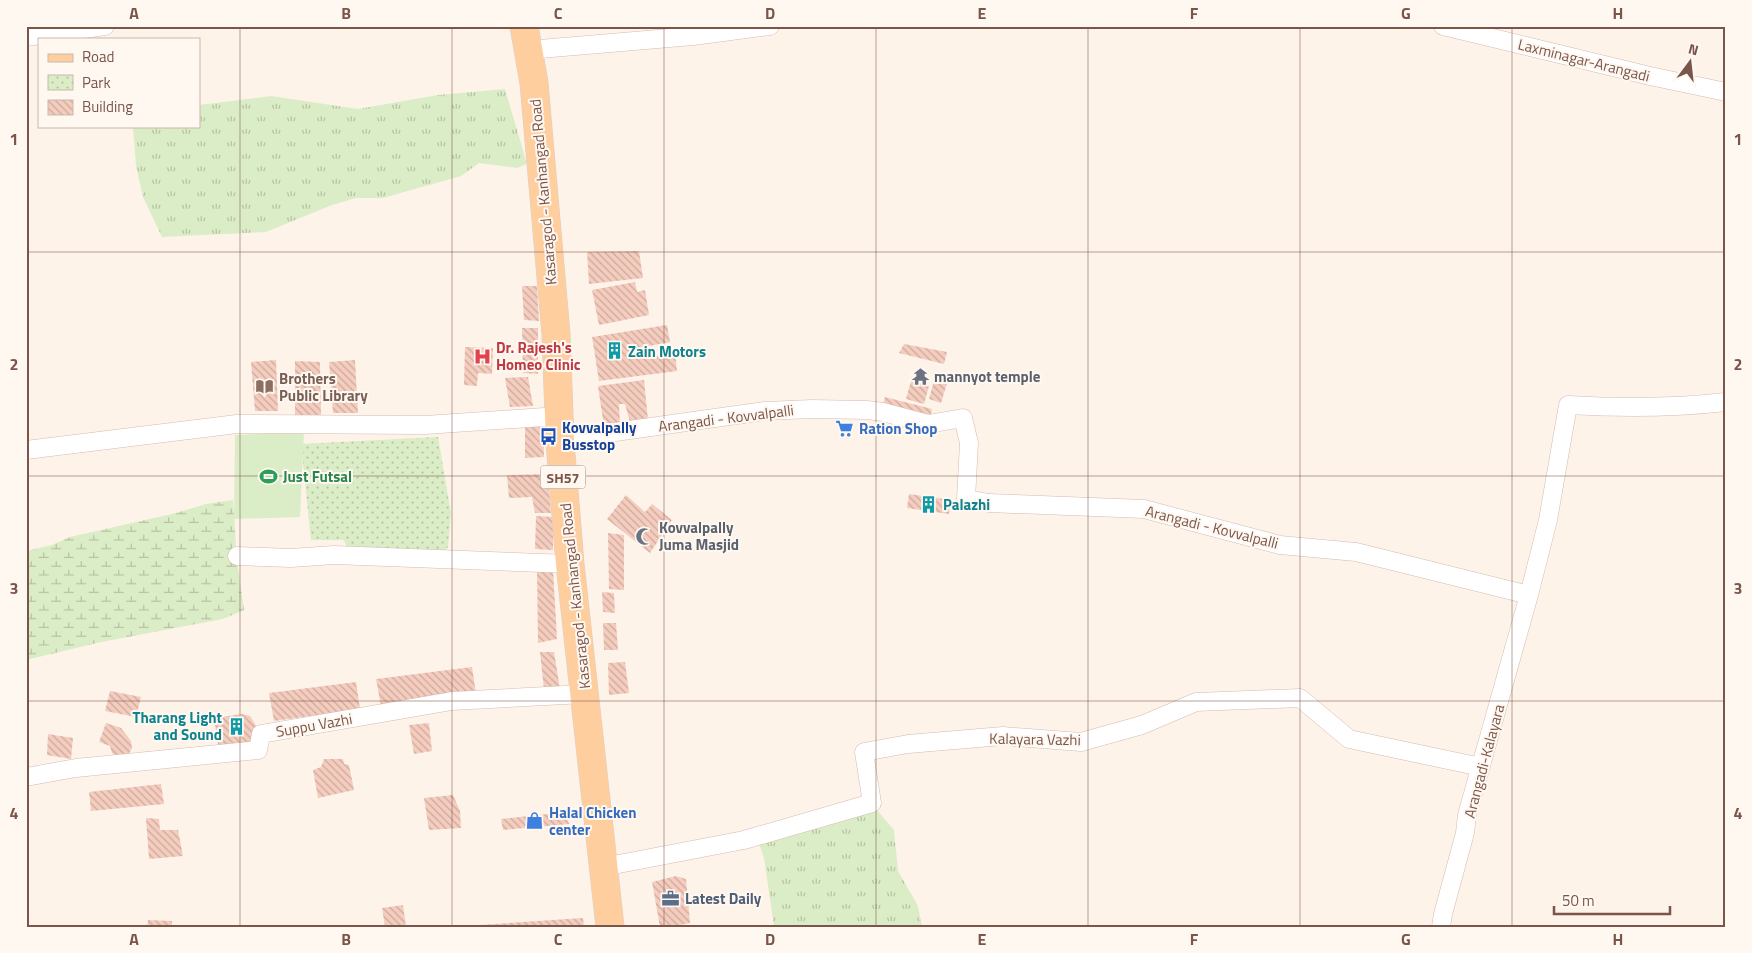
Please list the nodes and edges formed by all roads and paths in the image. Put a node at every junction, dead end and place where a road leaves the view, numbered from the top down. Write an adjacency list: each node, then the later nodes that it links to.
1 (770, 26): 5 (street)
2 (1444, 26): 6 (street, Laxminagar-Arangadi)
3 (101, 27): 4 (street)
4 (26, 37)
5 (526, 38): 8 (main road, Kasaragod - Kanhangad Road / SH57)
6 (1726, 92)
7 (1726, 402): 12 (street)
8 (560, 429): 9 (street); 11 (main road, Kasaragod - Kanhangad Road / SH57); 12 (street, Arangadi - Kovvalpalli)
9 (26, 450)
10 (237, 556): 11 (street)
11 (570, 564): 13 (main road, Kasaragod - Kanhangad Road / SH57)
12 (1529, 595): 14 (street, Arangadi-Kalayara)
13 (584, 694): 15 (street, Suppu Vazhi); 16 (main road, Kasaragod - Kanhangad Road / SH57)
14 (1481, 767): 16 (street, Kalayara Vazhi); 18 (street, Arangadi-Kalayara)
15 (26, 777)
16 (603, 867): 17 (main road, Kasaragod - Kanhangad Road / SH57)
17 (610, 927)
18 (1441, 927)

